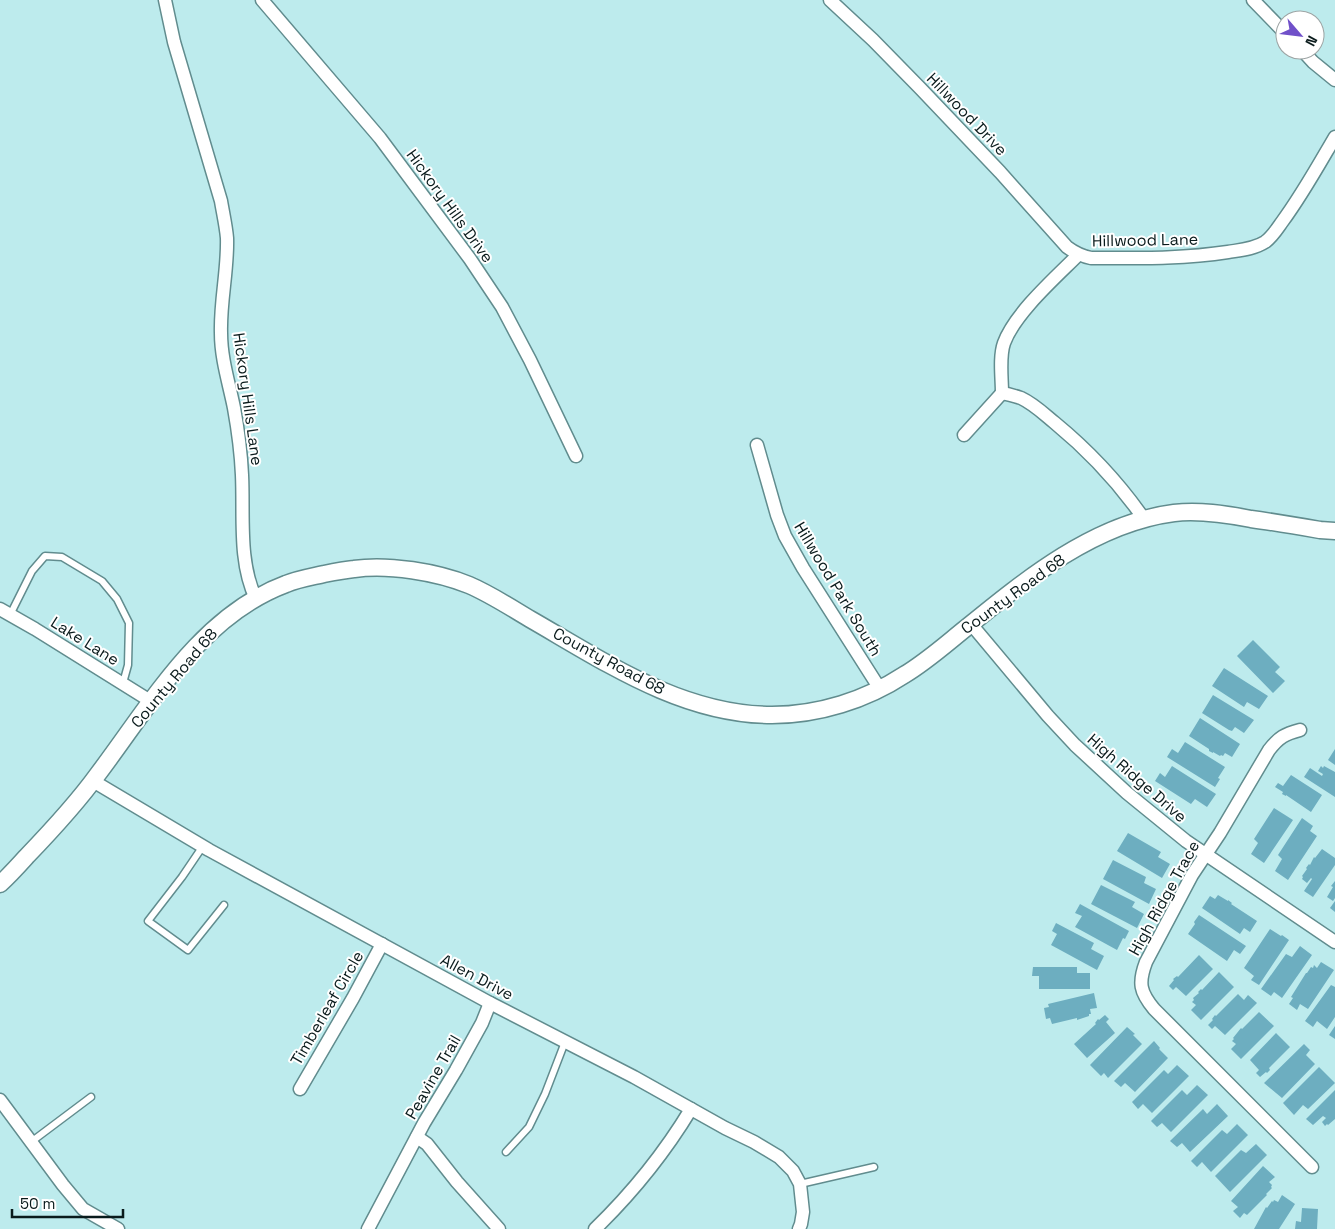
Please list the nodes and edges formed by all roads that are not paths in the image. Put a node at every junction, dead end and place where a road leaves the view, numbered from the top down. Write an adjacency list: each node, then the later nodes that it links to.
1 (164, 0): 16 (street, Hickory Hills Lane)
2 (262, 0): 13 (street, Hickory Hills Drive)
3 (830, 0): 9 (street, Hillwood Drive)
4 (1253, 0): 5 (street)
5 (1275, 23)
6 (1311, 60): 7 (street)
7 (1335, 80)
8 (1335, 137): 9 (street, Hillwood Lane)
9 (1078, 255): 10 (street, Hillwood Lane)
10 (1002, 393): 11 (street); 14 (street)
11 (964, 434)
12 (757, 445): 20 (street, Hillwood Park South)
13 (576, 456)
14 (1144, 519): 15 (street, County Road 68); 18 (street, County Road 68)
15 (1335, 531)
16 (256, 599): 20 (street, County Road 68); 21 (street, County Road 68)
17 (5, 612): 19 (street, Lake Lane); 19 (lane)
18 (971, 624): 20 (street, County Road 68); 25 (street, High Ridge Drive)
19 (123, 684): 21 (street, Lake Lane)
20 (880, 689)
21 (152, 702): 23 (street, County Road 68)
22 (1300, 730): 25 (street, High Ridge Trace)
23 (93, 781): 24 (street, Allen Drive); 26 (street, County Road 68)
24 (203, 846): 27 (lane); 29 (street, Allen Drive)
25 (1206, 854): 28 (street, High Ridge Drive); 40 (street, High Ridge Trace)
26 (0, 884)
27 (224, 905)
28 (1335, 942)
29 (382, 944): 30 (street, Allen Drive); 32 (street, Timberleaf Circle)
30 (490, 1003): 31 (street, Allen Drive); 36 (street, Peavine Trail)
31 (565, 1042): 35 (street, Allen Drive); 38 (lane)
32 (300, 1089)
33 (91, 1097): 37 (lane)
34 (0, 1100): 37 (street)
35 (691, 1109): 41 (street, Allen Drive); 45 (street)
36 (417, 1137): 43 (street); 44 (street, Peavine Trail)
37 (31, 1142): 42 (street)
38 (506, 1152)
39 (874, 1166): 41 (lane)
40 (1312, 1167)
41 (800, 1184): 46 (street, Allen Drive)
42 (118, 1229)
43 (368, 1229)
44 (499, 1229)
45 (595, 1229)
46 (799, 1229)

